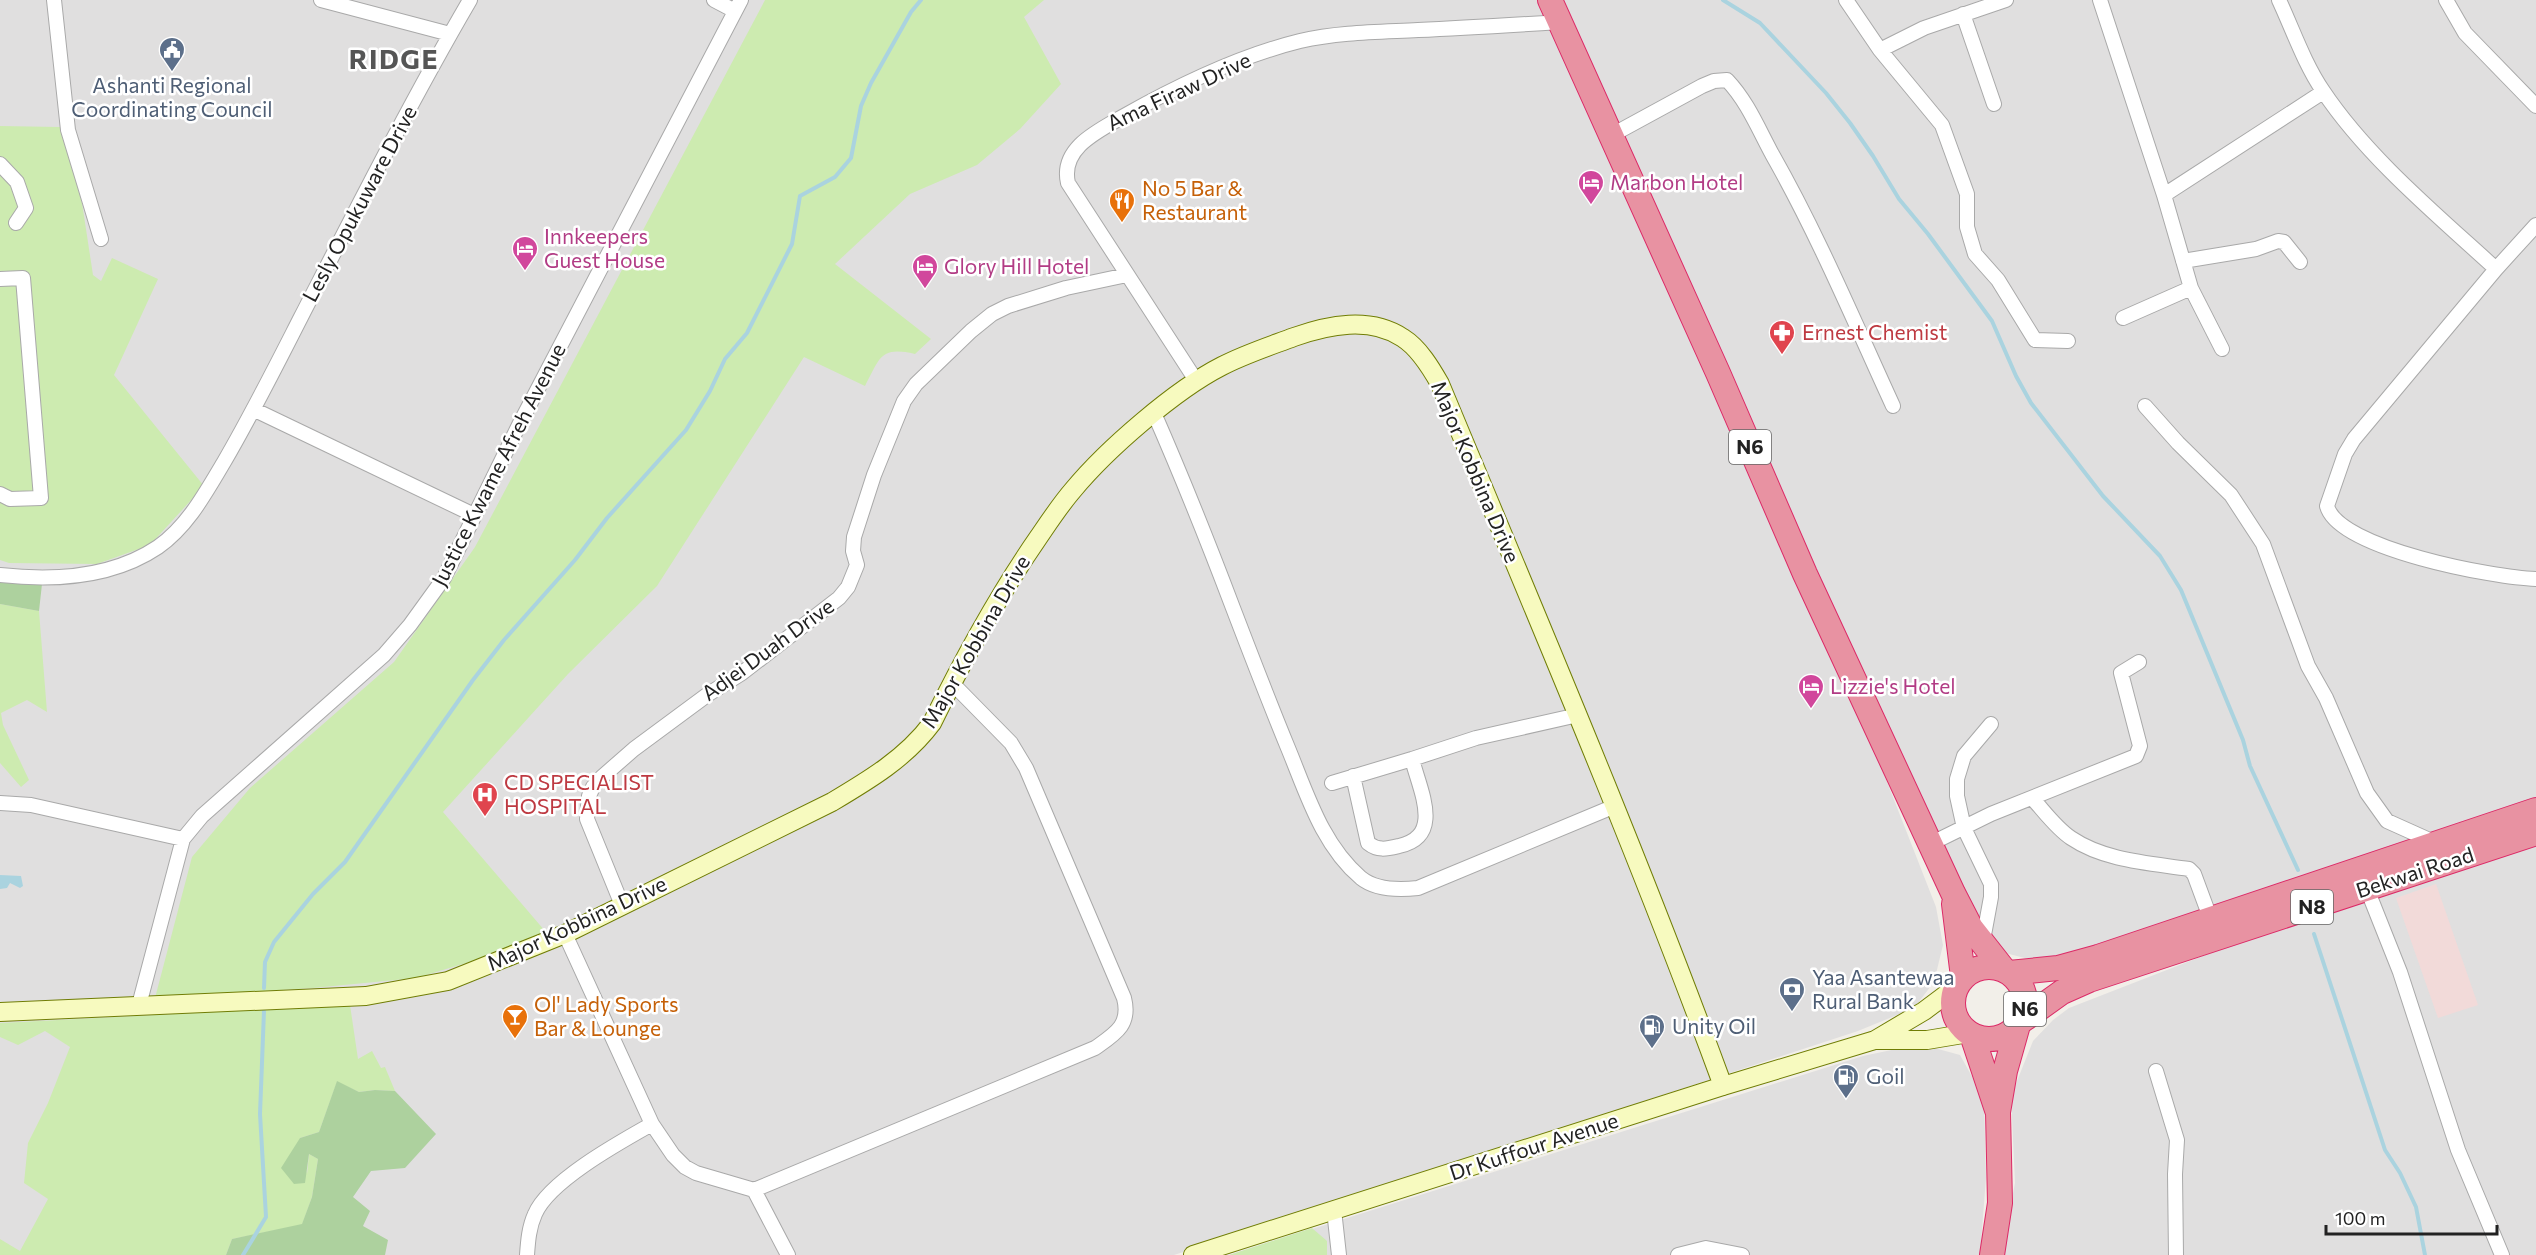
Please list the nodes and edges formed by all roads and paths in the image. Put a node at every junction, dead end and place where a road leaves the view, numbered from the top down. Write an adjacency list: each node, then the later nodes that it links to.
1 (54, 0): 24 (street)
2 (321, 0): 14 (street)
3 (470, 0): 14 (street, Lesly Opukuware Drive)
4 (714, 0): 11 (street)
5 (1550, 0): 13 (highway, N6)
6 (1846, 0): 15 (street)
7 (2006, 0): 12 (street)
8 (2100, 0): 21 (street)
9 (2279, 0): 16 (street)
10 (2446, 0): 18 (street)
11 (738, 6): 40 (street, Justice Kwame Afreh Avenue)
12 (1963, 14): 15 (street); 17 (street)
13 (1560, 22): 19 (highway, N6); 28 (street, Ama Firaw Drive)
14 (450, 34): 37 (street, Lesly Opukuware Drive)
15 (1880, 50): 32 (street)
16 (2324, 92): 21 (street); 27 (street)
17 (1994, 104)
18 (2536, 106)
19 (1612, 135): 35 (street); 57 (highway, N6)
20 (0, 164): 22 (street)
21 (2164, 195): 25 (street)
22 (16, 223)
23 (2536, 225): 27 (street)
24 (101, 239)
25 (2183, 261): 26 (street); 30 (street)
26 (2300, 262)
27 (2496, 268): 42 (street)
28 (1127, 275): 34 (street, Ama Firaw Drive); 61 (street, Adjei Duah Drive)
29 (0, 279): 39 (street)
30 (2191, 288): 31 (street); 33 (street)
31 (2122, 318)
32 (2068, 341)
33 (2222, 350)
34 (1197, 382): 38 (street, Major Kobbina Drive); 45 (street, Major Kobbina Drive)
35 (1893, 406)
36 (2145, 406): 58 (street)
37 (255, 410): 40 (street); 41 (street, Lesly Opukuware Drive)
38 (1154, 413): 44 (street, Major Kobbina Drive); 52 (street)
39 (0, 494)
40 (474, 515): 56 (street, Justice Kwame Afreh Avenue)
41 (0, 575)
42 (2536, 579)
43 (2139, 662): 50 (street)
44 (952, 683): 61 (street, Major Kobbina Drive); 78 (street)
45 (1578, 715): 47 (street); 52 (street, Major Kobbina Drive)
46 (1991, 724): 54 (street)
47 (1413, 759): 48 (street); 48 (street)
48 (1353, 776): 49 (street)
49 (1332, 783)
50 (2032, 798): 54 (street); 62 (street)
51 (0, 803): 56 (street)
52 (1615, 806): 75 (street, Major Kobbina Drive)
53 (2536, 810): 58 (highway, Bekwai Road / N8)
54 (1964, 828): 57 (street); 64 (street)
55 (2536, 833): 59 (highway, Bekwai Road / N8)
56 (183, 840): 69 (street, Justice Kwame Afreh Avenue)
57 (1930, 844): 60 (highway, N6)
58 (2438, 844): 62 (highway, Bekwai Road / N8)
59 (2367, 889): 67 (highway, Bekwai Road / N8); 88 (street)
60 (1956, 898): 64 (highway); 66 (highway, N6); 68 (highway, N6)
61 (622, 905): 63 (street, Major Kobbina Drive)
62 (2211, 920): 65 (highway, Bekwai Road / N8)
63 (565, 934): 69 (street, Major Kobbina Drive); 77 (street)
64 (1984, 935): 65 (highway)
65 (2058, 968): 66 (highway, N8)
66 (2006, 971): 68 (highway, N6); 71 (highway, N6)
67 (2089, 980): 71 (highway, N8); 76 (highway)
68 (1960, 982): 72 (highway, N6); 73 (street)
69 (139, 1005): 70 (street, Major Kobbina Drive)
70 (0, 1012)
71 (2019, 1023): 72 (highway, N6); 76 (highway, N6)
72 (1970, 1034): 73 (street); 76 (highway, N6)
73 (1875, 1040): 75 (street, Dr Kuffour Avenue)
74 (2156, 1071): 87 (street)
75 (1723, 1086): 79 (street, Dr Kuffour Avenue)
76 (2000, 1104): 86 (highway, N6)
77 (651, 1124): 78 (street); 80 (street)
78 (754, 1190): 81 (street)
79 (1334, 1210): 82 (street, Dr Kuffour Avenue); 83 (street)
80 (527, 1255)
81 (788, 1255)
82 (1193, 1255)
83 (1339, 1255)
84 (1678, 1255): 85 (street)
85 (1742, 1255)
86 (1992, 1255)
87 (2176, 1255)
88 (2502, 1255)

